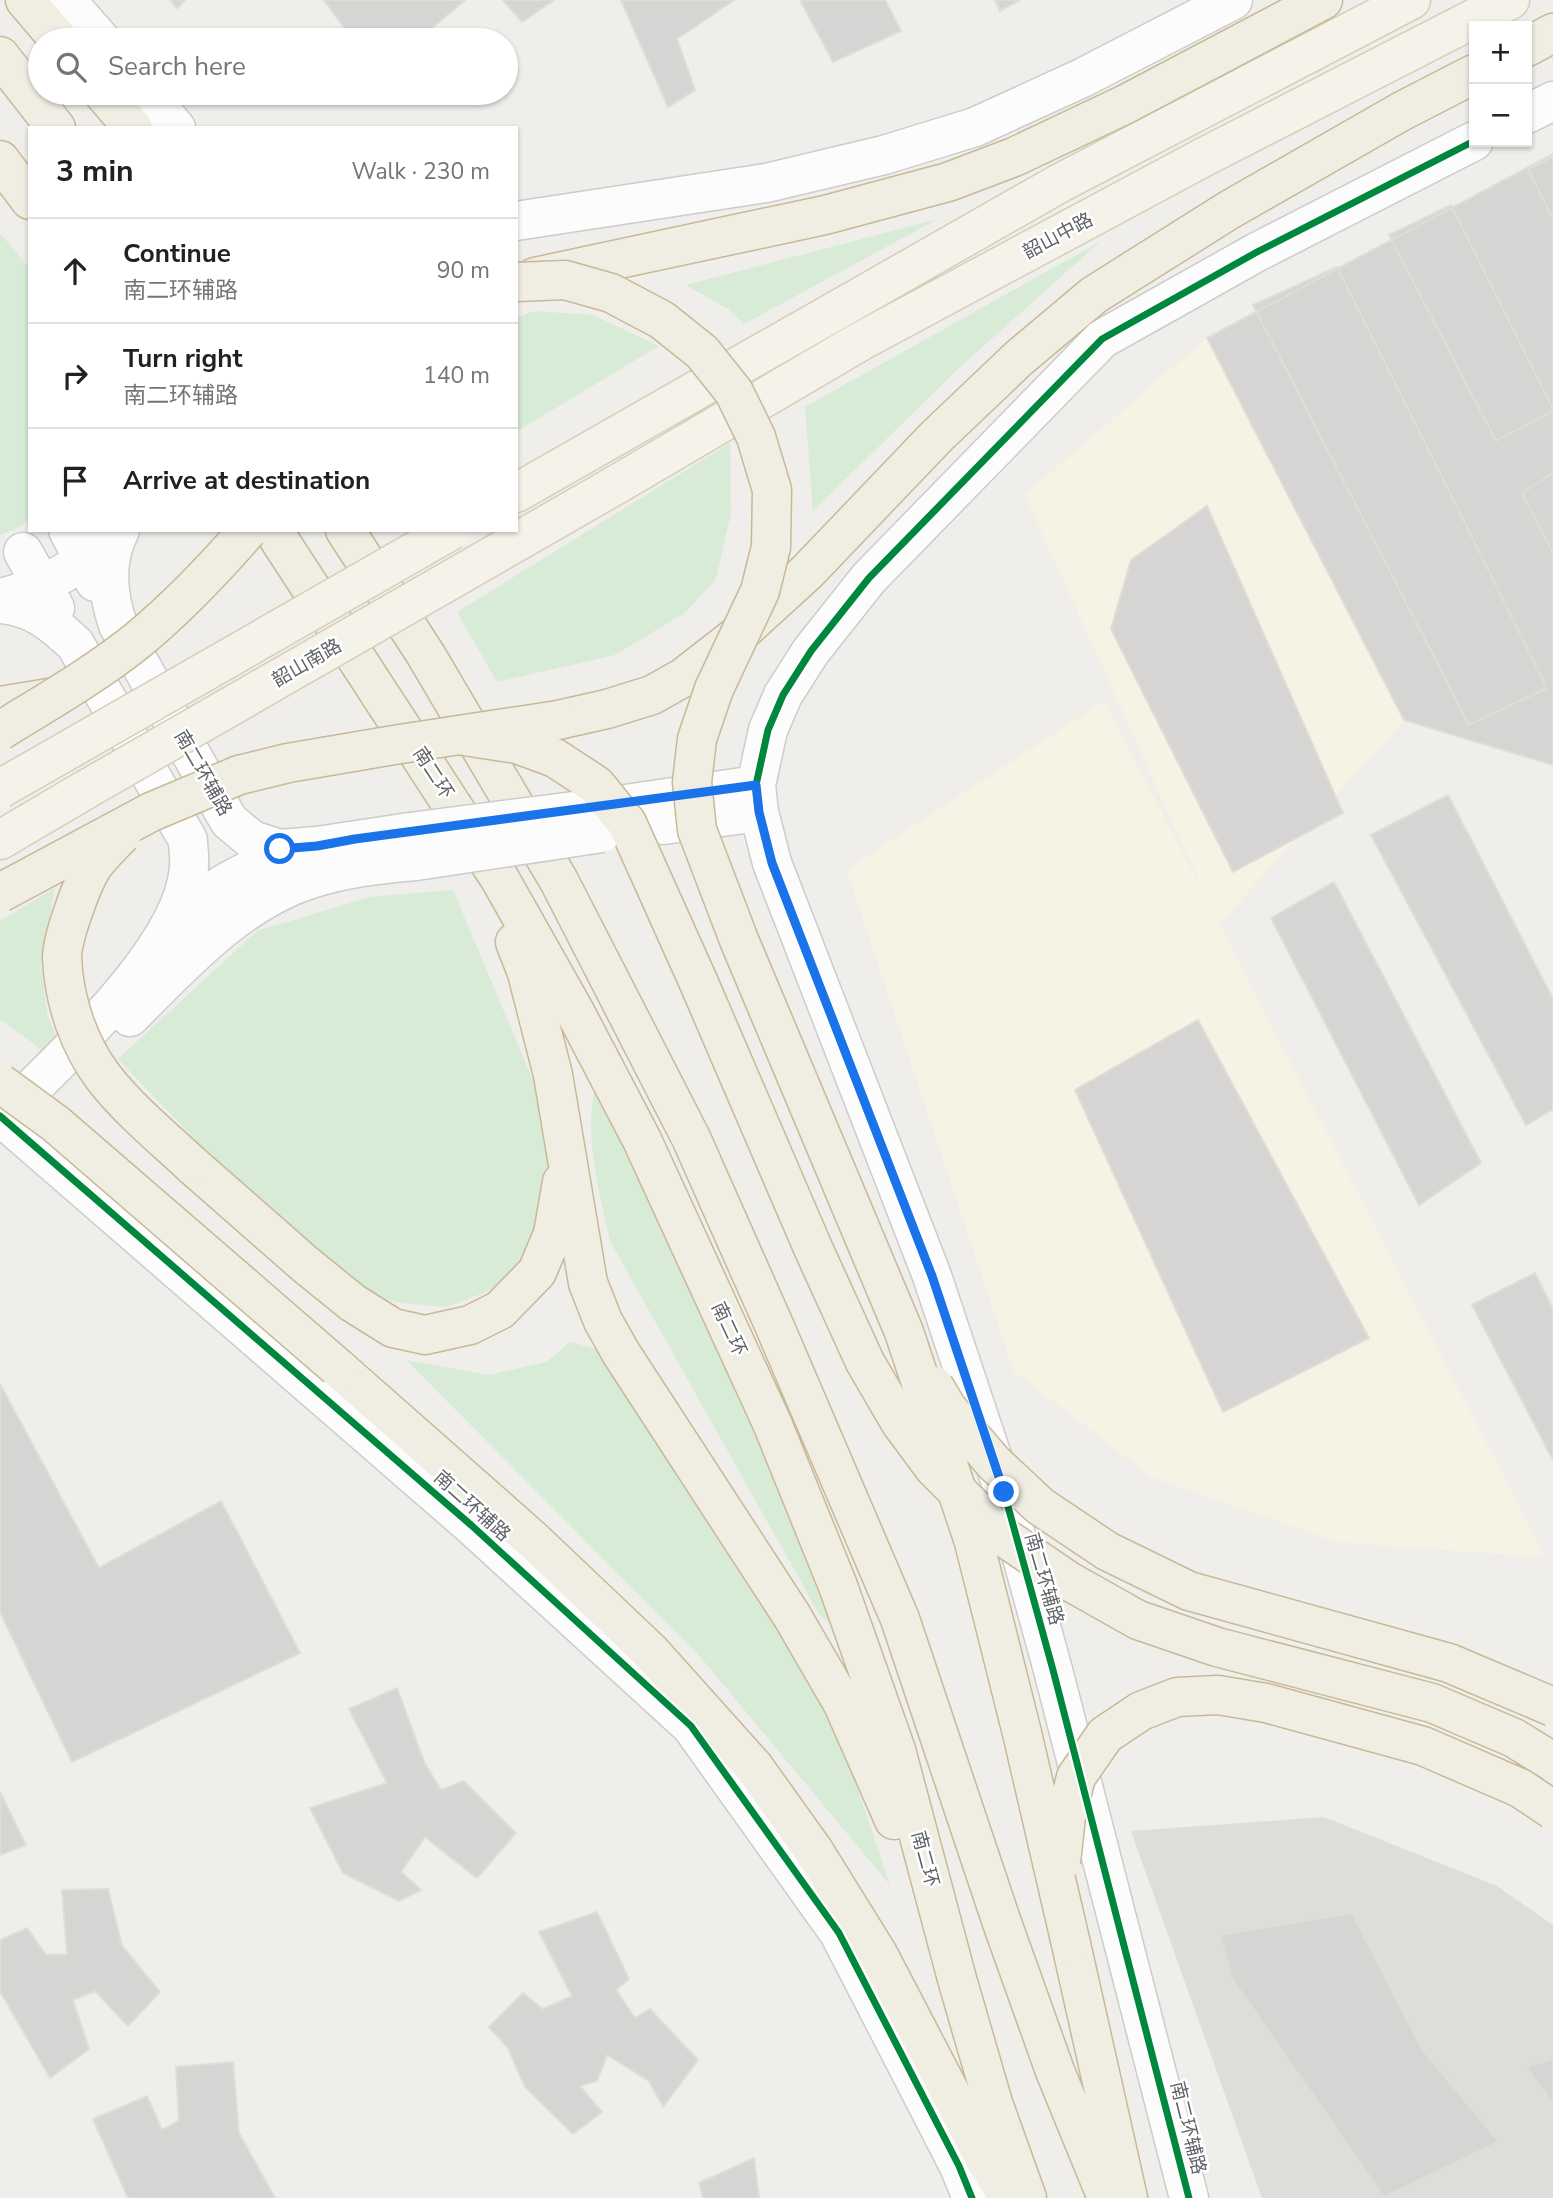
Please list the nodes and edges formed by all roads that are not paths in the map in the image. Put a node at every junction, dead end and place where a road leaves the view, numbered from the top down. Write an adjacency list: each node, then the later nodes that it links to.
1 (25, 0): 7 (highway)
2 (66, 0): 8 (street)
3 (1233, 0): 27 (street)
4 (1324, 0): 28 (highway, bridge)
5 (1411, 0): 31 (main road)
6 (1510, 0): 30 (main road, 韶山中路)
7 (49, 28)
8 (90, 28)
9 (1553, 33): 10 (highway)
10 (1532, 44)
11 (0, 56): 13 (highway)
12 (1469, 77): 44 (highway)
13 (28, 92)
14 (1553, 101): 18 (street)
15 (38, 105): 19 (highway)
16 (113, 105): 20 (highway)
17 (156, 105): 21 (street)
18 (1532, 112)
19 (54, 126)
20 (131, 126)
21 (174, 126)
22 (1469, 144): 52 (street)
23 (0, 160): 25 (highway)
24 (0, 187): 26 (highway)
25 (28, 197)
26 (28, 213)
27 (518, 221)
28 (518, 282)
29 (518, 282): 44 (highway, bridge)
30 (614, 485): 55 (main road, 韶山南路, bridge)
31 (518, 492)
32 (55, 532): 40 (street)
33 (109, 532): 39 (street)
34 (119, 532): 43 (street, 南二环辅路)
35 (246, 532): 46 (highway, bridge)
36 (274, 532): 50 (highway, 南二环)
37 (346, 532): 75 (highway)
38 (449, 532): 51 (main road, bridge)
39 (76, 545): 41 (street); 43 (street)
40 (12, 556): 41 (street)
41 (42, 584): 42 (street); 45 (street)
42 (0, 601): 45 (street)
43 (118, 625): 54 (street, 南二环辅路)
44 (738, 635): 49 (highway, bridge); 66 (highway, bridge)
45 (75, 644): 56 (street)
46 (55, 697): 47 (highway); 48 (highway, bridge)
47 (0, 706)
48 (0, 731)
49 (458, 736): 53 (highway, bridge); 68 (highway, bridge)
50 (439, 782): 65 (highway); 71 (highway, 南二环)
51 (0, 789)
52 (758, 799): 58 (street, bridge); 77 (street, 南二环辅路)
53 (151, 812): 61 (highway, bridge); 65 (highway, bridge)
54 (229, 821): 57 (street, 南二环辅路); 59 (street)
55 (0, 840)
56 (188, 840): 60 (street); 63 (street)
57 (317, 846): 58 (street, 南二环辅路); 59 (street)
58 (413, 846): 59 (street)
59 (264, 881): 60 (street); 62 (street)
60 (216, 889): 62 (street); 63 (street)
61 (0, 892)
62 (233, 922): 64 (street)
63 (160, 940): 64 (street)
64 (5, 1112): 72 (street, 南二环辅路); 73 (highway, bridge)
65 (566, 1159): 71 (highway)
66 (904, 1332): 67 (highway, bridge); 70 (highway, bridge)
67 (1553, 1707)
68 (1553, 1762)
69 (1553, 1810): 70 (highway, bridge)
70 (1059, 1888): 76 (highway, bridge)
71 (957, 1979): 74 (highway, 南二环)
72 (972, 2198)
73 (1009, 2198)
74 (1027, 2198)
75 (1107, 2198)
76 (1128, 2198)
77 (1189, 2198)

